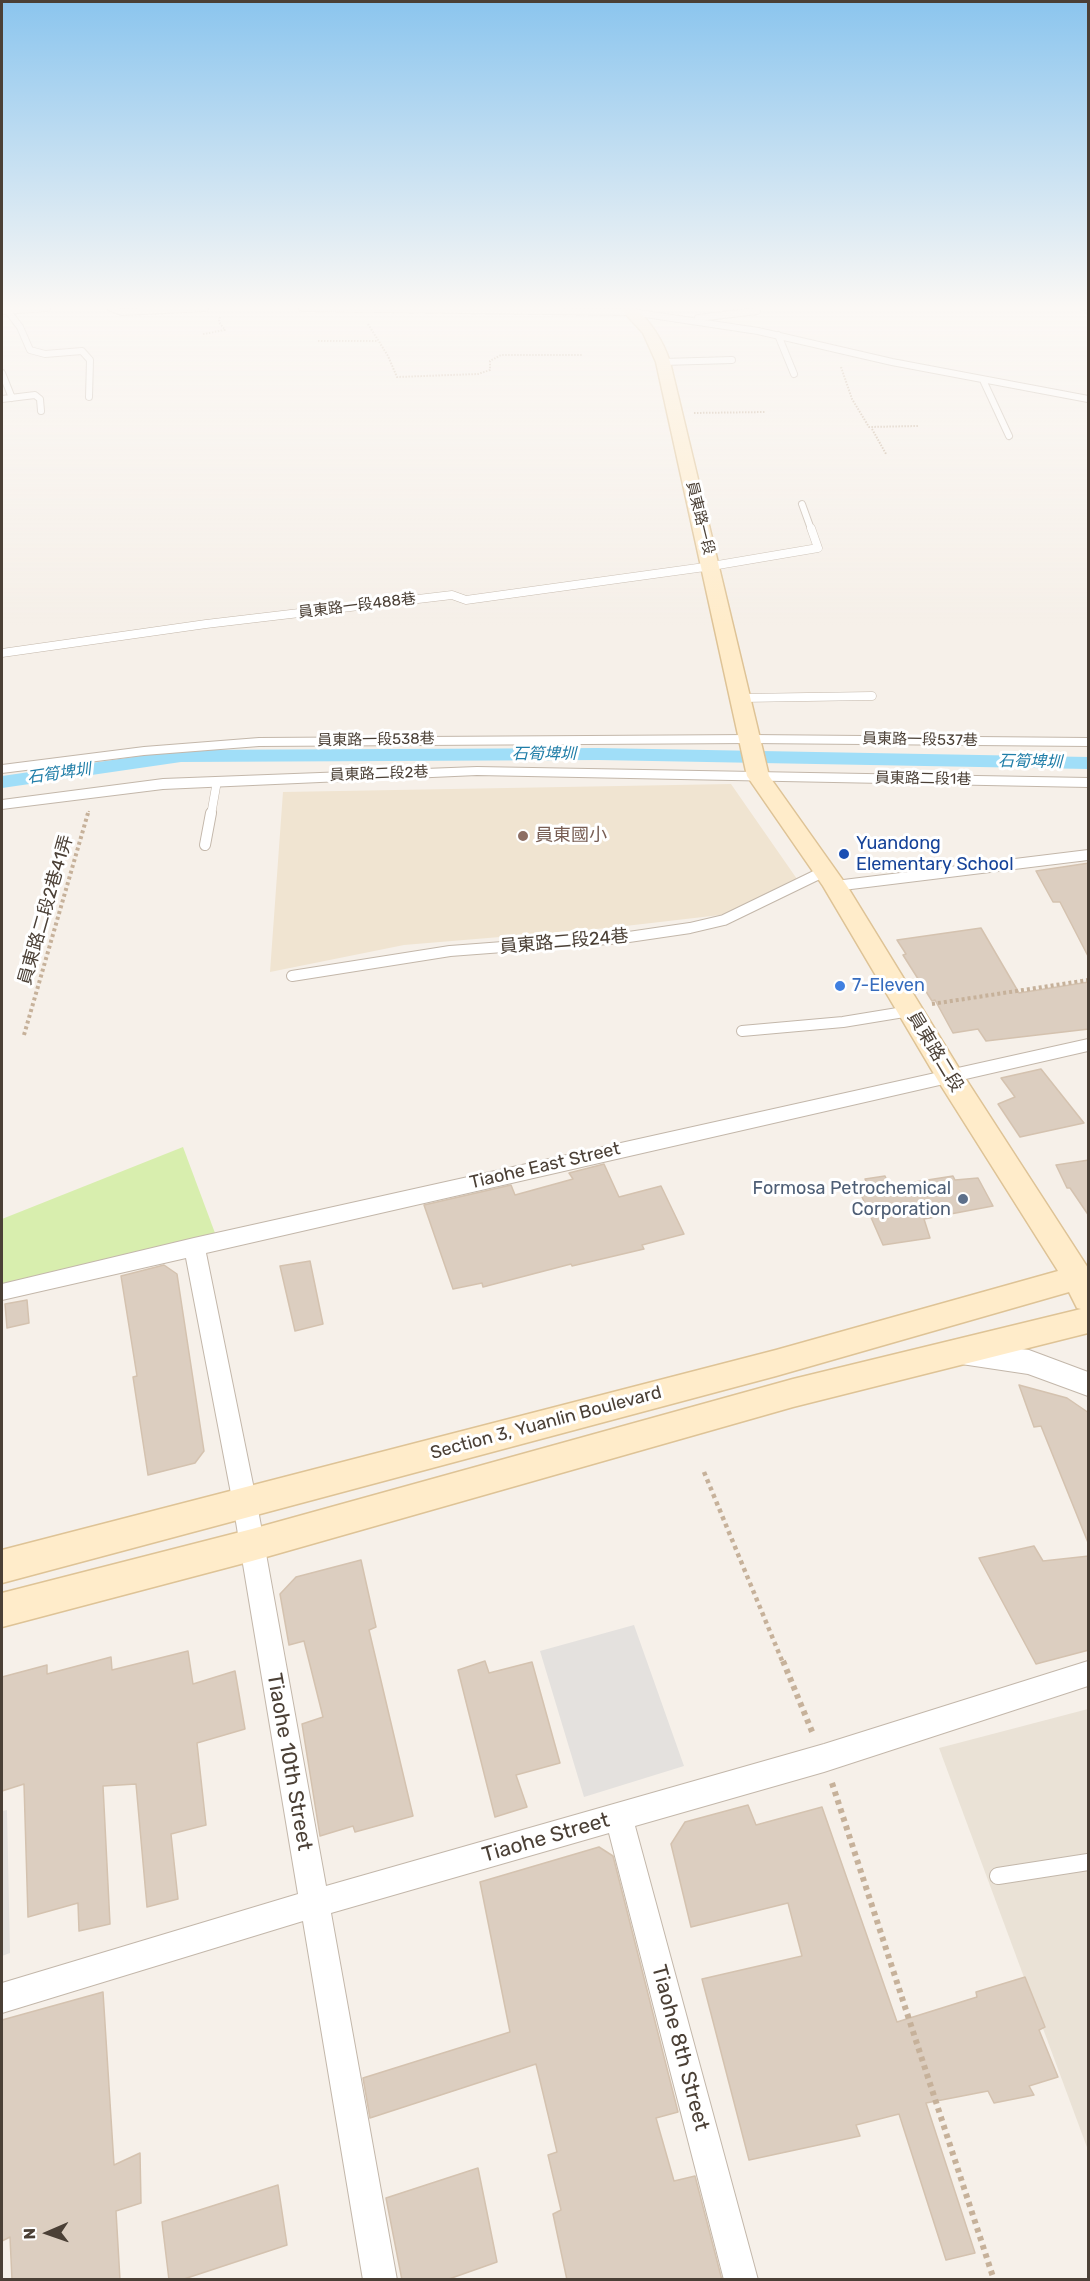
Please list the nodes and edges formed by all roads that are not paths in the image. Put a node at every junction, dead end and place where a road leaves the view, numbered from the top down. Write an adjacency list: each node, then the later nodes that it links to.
1 (676, 414): 5 (main road, 員東路一段)
2 (999, 414): 3 (lane)
3 (1009, 436)
4 (802, 504): 5 (lane, 員東路一段488巷)
5 (712, 566): 6 (lane, 員東路一段488巷); 8 (main road, 員東路一段)
6 (2, 653)
7 (872, 696): 8 (lane)
8 (742, 698): 9 (main road, 員東路一段)
9 (751, 738): 10 (street, 員東路一段537巷); 11 (street, 員東路一段538巷); 12 (main road, 員東路一段)
10 (1089, 742)
11 (2, 769)
12 (758, 776): 13 (street, 員東路二段2巷); 14 (street, 員東路二段1巷); 18 (main road, 員東路二段)
13 (217, 781): 15 (street, 員東路二段2巷); 16 (lane)
14 (1089, 783)
15 (2, 805)
16 (205, 845)
17 (1089, 855): 18 (street)
18 (830, 879): 19 (lane, 員東路二段24巷); 20 (main road, 員東路二段)
19 (292, 976)
20 (910, 1011): 21 (lane); 23 (main road, 員東路二段)
21 (742, 1031)
22 (1089, 1045): 23 (street, Tiaohe East Street)
23 (950, 1077): 24 (street, Tiaohe East Street); 25 (main road, 員東路二段)
24 (194, 1246): 26 (street, Tiaohe East Street); 30 (street, Tiaohe 10th Street)
25 (1085, 1284): 30 (main road, Section 3, Yuanlin Boulevard)
26 (2, 1292)
27 (1089, 1320): 28 (main road, Section 3, Yuanlin Boulevard)
28 (958, 1354): 29 (street); 31 (main road, Section 3, Yuanlin Boulevard)
29 (1089, 1384)
30 (245, 1504): 31 (street, Tiaohe 10th Street); 32 (main road, Section 3, Yuanlin Boulevard)
31 (252, 1545): 33 (main road, Section 3, Yuanlin Boulevard); 38 (street, Tiaohe 10th Street)
32 (2, 1567)
33 (2, 1610)
34 (1089, 1673): 35 (street, Tiaohe Street)
35 (619, 1817): 38 (street, Tiaohe Street); 41 (street, Tiaohe 8th Street)
36 (1089, 1862): 37 (lane)
37 (998, 1876)
38 (313, 1904): 39 (street, Tiaohe Street); 40 (street, Tiaohe 10th Street)
39 (2, 1998)
40 (380, 2280)
41 (741, 2280)

